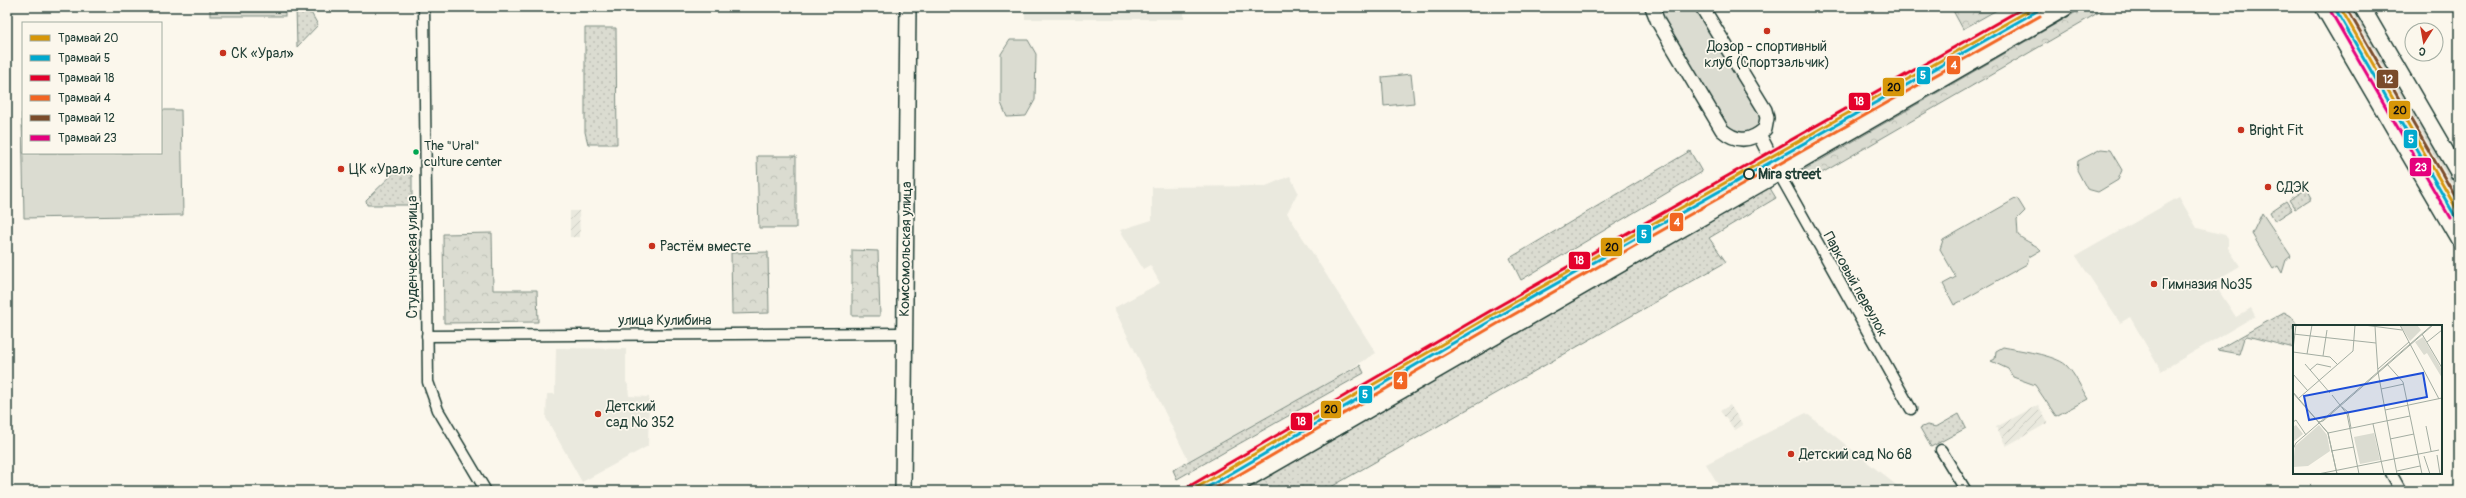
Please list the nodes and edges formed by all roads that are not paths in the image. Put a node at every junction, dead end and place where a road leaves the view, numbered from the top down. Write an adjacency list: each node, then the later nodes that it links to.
1 (424, 7): 13 (street, Студенческая улица)
2 (908, 7): 12 (main road, Комсомольская улица)
3 (1652, 7): 8 (street)
4 (1702, 7): 8 (street)
5 (2065, 7): 9 (main road)
6 (2323, 7): 11 (main road)
7 (2362, 7): 10 (main road)
8 (1759, 134): 9 (street)
9 (1778, 172): 14 (street, Парковый переулок); 19 (main road)
10 (2459, 174)
11 (2459, 240)
12 (904, 333): 13 (street, улица Кулибина); 18 (main road, Комсомольская улица)
13 (427, 336): 17 (street, Студенческая улица)
14 (1911, 410)
15 (1941, 450): 20 (street)
16 (2392, 474): 21 (street)
17 (486, 491)
18 (902, 491)
19 (1225, 491)
20 (1966, 491)
21 (2401, 491)

